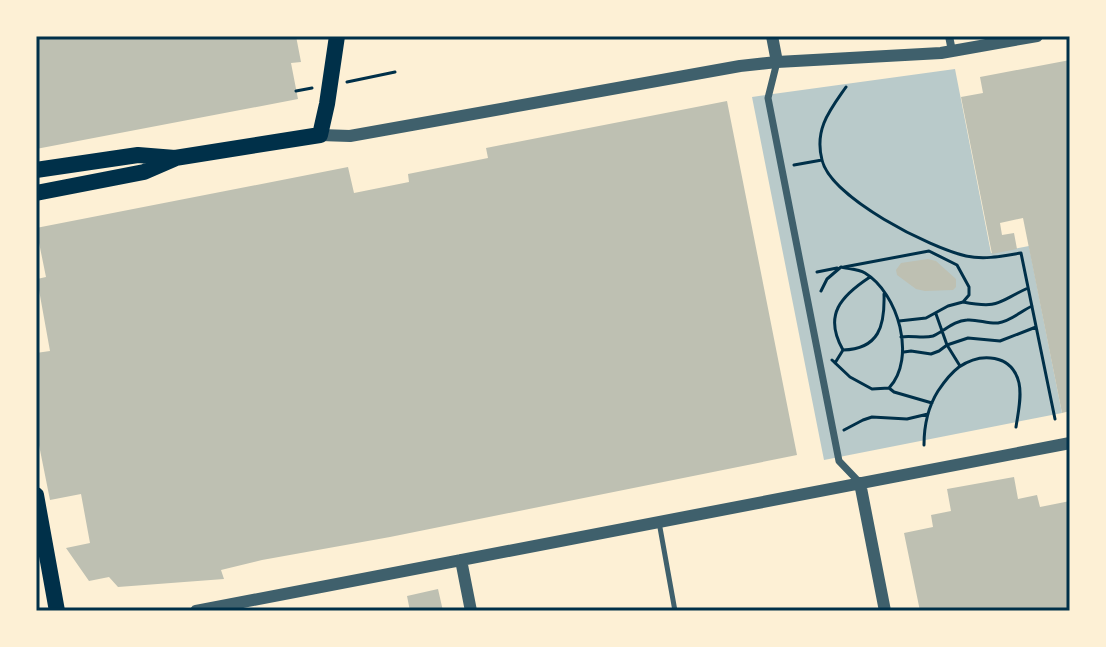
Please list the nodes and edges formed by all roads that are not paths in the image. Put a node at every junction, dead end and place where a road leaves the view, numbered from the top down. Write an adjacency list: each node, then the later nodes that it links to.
1 (337, 36): 7 (main road)
2 (772, 36): 6 (street)
3 (949, 36): 5 (street)
4 (1037, 36): 5 (street)
5 (952, 51): 6 (street)
6 (777, 62): 7 (street); 12 (street)
7 (320, 135): 8 (main road)
8 (175, 158): 9 (main road); 10 (main road)
9 (36, 170)
10 (36, 193)
11 (1070, 443): 12 (street)
12 (860, 483): 14 (street); 20 (street)
13 (36, 495): 16 (main road)
14 (659, 522): 15 (street); 19 (lane)
15 (461, 560): 17 (street); 18 (street)
16 (57, 611)
17 (196, 611)
18 (471, 611)
19 (675, 611)
20 (885, 611)

